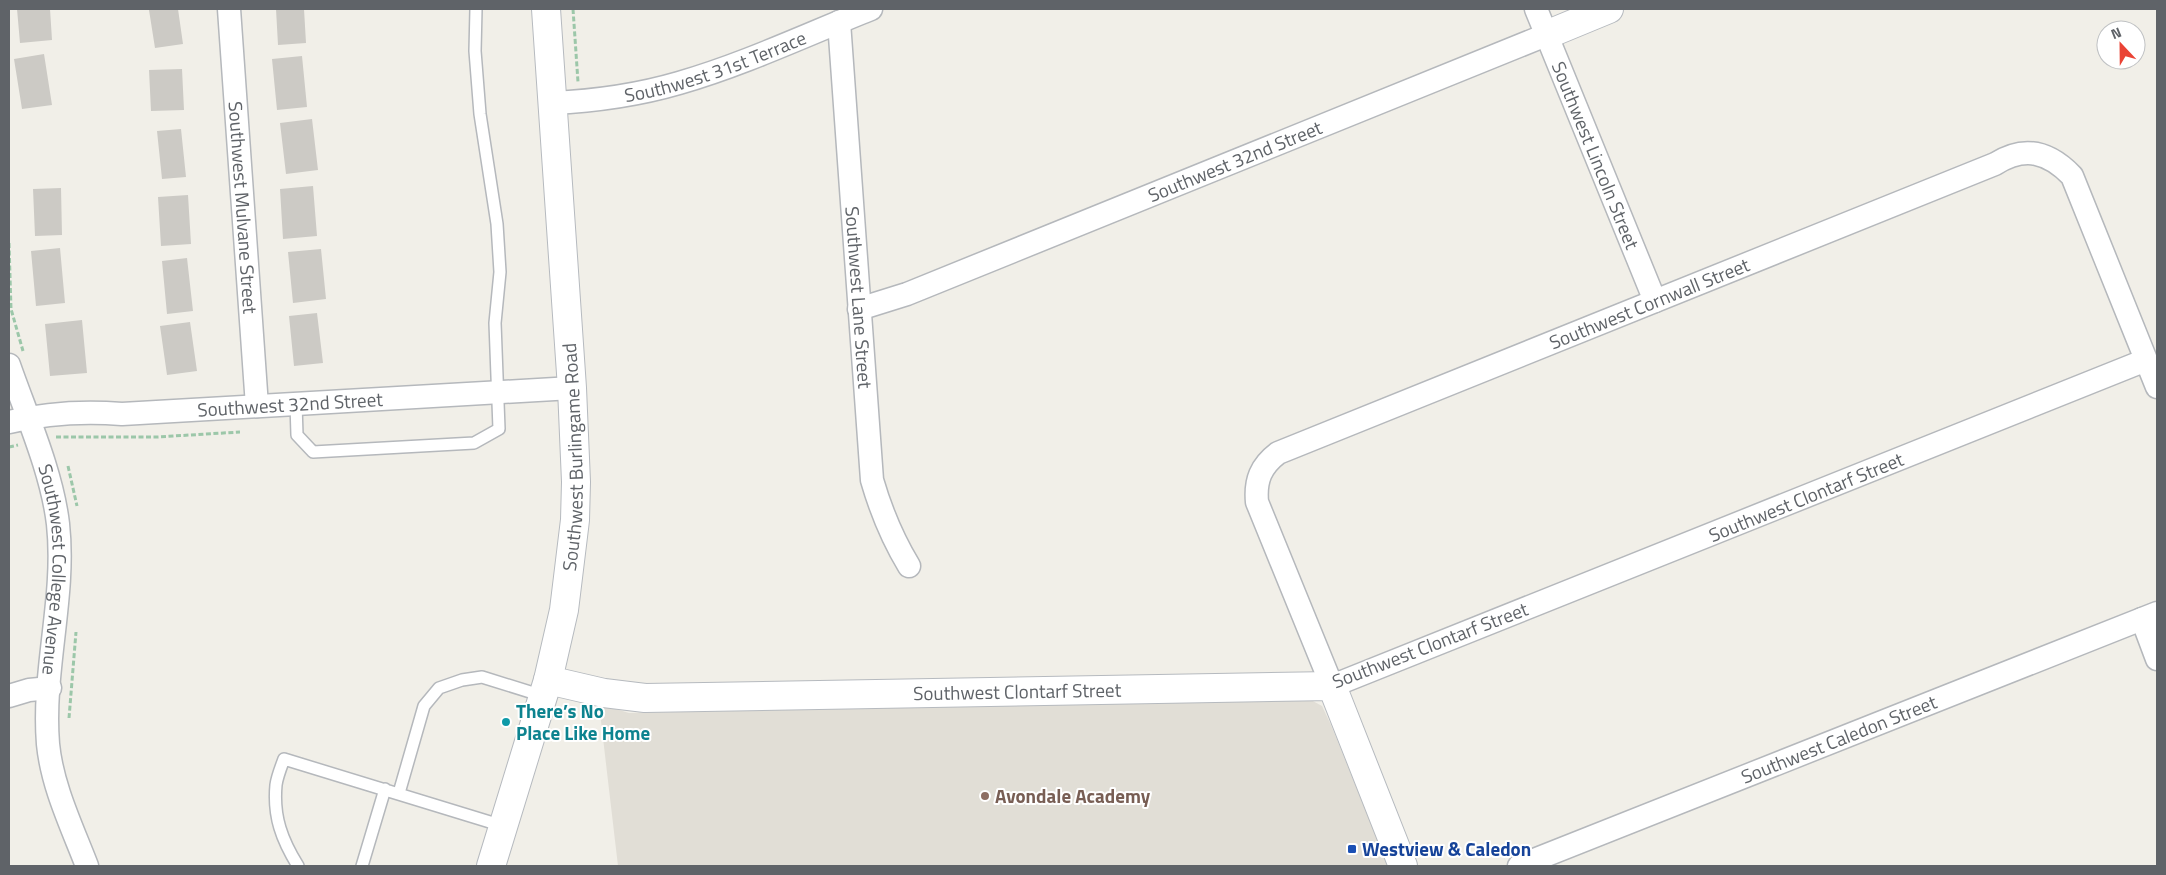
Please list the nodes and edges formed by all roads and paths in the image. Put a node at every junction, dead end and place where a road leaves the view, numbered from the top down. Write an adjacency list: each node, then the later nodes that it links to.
1 (229, 9): 20 (street, Southwest Mulvane Street)
2 (476, 9): 18 (lane)
3 (546, 9): 11 (street, Southwest Burlingame Road)
4 (573, 9): 10 (path)
5 (871, 9): 8 (street, Southwest 31st Terrace)
6 (1536, 9): 9 (street, Southwest Lincoln Street)
7 (1610, 9): 9 (street, Southwest 32nd Street)
8 (839, 22): 11 (street, Southwest 31st Terrace); 13 (street, Southwest Lane Street)
9 (1546, 35): 12 (street, Southwest Lincoln Street); 13 (street, Southwest 32nd Street)
10 (578, 82)
11 (552, 103): 16 (street, Southwest Burlingame Road)
12 (1655, 301): 14 (street, Southwest Cornwall Street); 28 (street, Southwest Cornwall Street)
13 (859, 309): 25 (street, Southwest Lane Street)
14 (2146, 360): 17 (street); 28 (street, Southwest Clontarf Street)
15 (9, 365): 21 (street, Southwest College Avenue)
16 (572, 388): 18 (street, Southwest 32nd Street); 30 (street, Southwest Burlingame Road)
17 (2157, 388)
18 (498, 391): 19 (street, Southwest 32nd Street); 19 (lane)
19 (296, 404): 20 (street, Southwest 32nd Street)
20 (257, 406): 21 (street, Southwest 32nd Street)
21 (18, 420): 23 (street, Southwest College Avenue)
22 (240, 432): 23 (path)
23 (35, 440): 24 (path); 29 (street, Southwest College Avenue)
24 (9, 448)
25 (908, 566)
26 (2149, 616): 27 (street); 40 (street, Southwest Caledon Street)
27 (2157, 659)
28 (1332, 686): 30 (street, Southwest Clontarf Street); 39 (street)
29 (50, 688): 31 (street); 35 (street, Southwest College Avenue)
30 (545, 688): 33 (lane); 34 (street, Southwest Burlingame Road)
31 (9, 696)
32 (385, 789): 33 (lane); 36 (lane); 37 (lane)
33 (399, 793): 34 (lane)
34 (503, 826): 38 (street, Southwest Burlingame Road)
35 (87, 866)
36 (298, 866)
37 (362, 866)
38 (491, 866)
39 (1403, 866)
40 (1520, 866)

